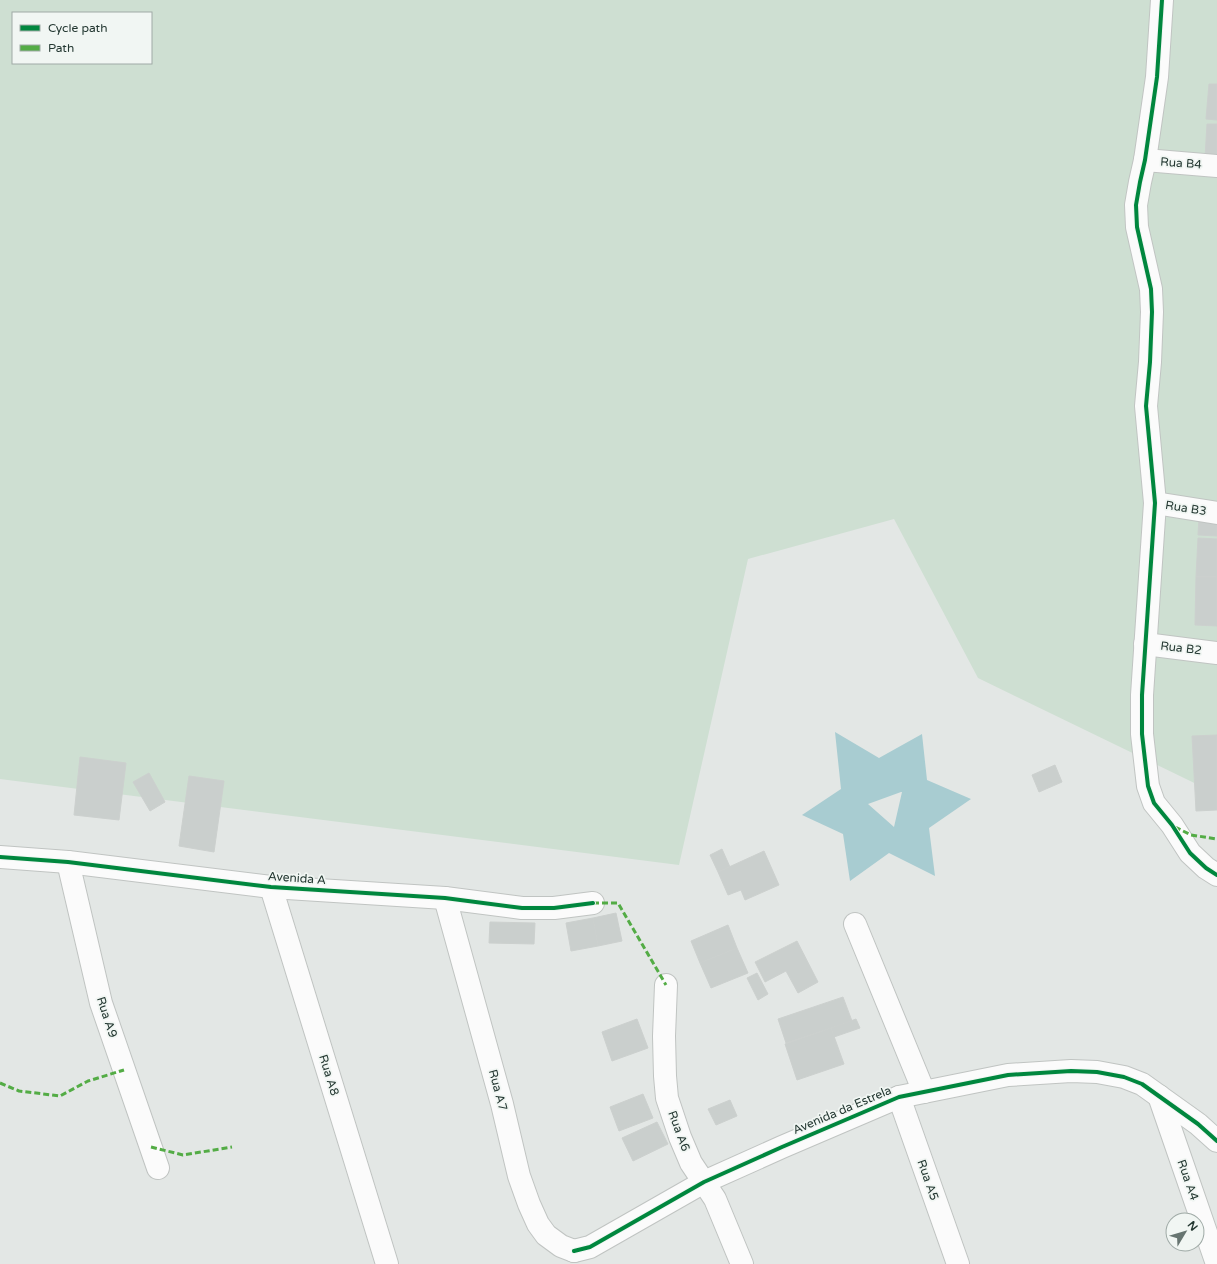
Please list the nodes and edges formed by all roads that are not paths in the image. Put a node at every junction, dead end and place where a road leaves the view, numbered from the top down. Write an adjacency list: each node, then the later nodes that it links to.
1 (1162, 0): 2 (street)
2 (1145, 160): 3 (street, Rua B4); 4 (street)
3 (1217, 166)
4 (1155, 503): 5 (street, Rua B3); 6 (street)
5 (1217, 513)
6 (1145, 644): 7 (street, Rua B2); 10 (street)
7 (1217, 653)
8 (0, 857): 9 (street, Avenida A)
9 (68, 862): 11 (street, Avenida A); 20 (street, Rua A9)
10 (1217, 875)
11 (271, 887): 12 (street, Avenida A); 24 (street, Rua A8)
12 (445, 898): 13 (street, Avenida A); 23 (street, Rua A7)
13 (593, 903)
14 (856, 924): 16 (street)
15 (666, 985): 21 (street, Rua A6)
16 (924, 1092): 17 (street, Avenida da Estrela); 18 (street, Avenida da Estrela)
17 (899, 1096): 21 (street, Avenida da Estrela); 26 (street, Rua A5)
18 (1158, 1096): 19 (street, Avenida da Estrela); 22 (street, Rua A4)
19 (1217, 1141)
20 (158, 1168)
21 (704, 1182): 23 (street, Avenida da Estrela); 25 (street, Rua A6)
22 (1212, 1234): 27 (street, Rua A4)
23 (575, 1258)
24 (387, 1264)
25 (742, 1264)
26 (958, 1264)
27 (1217, 1264)

